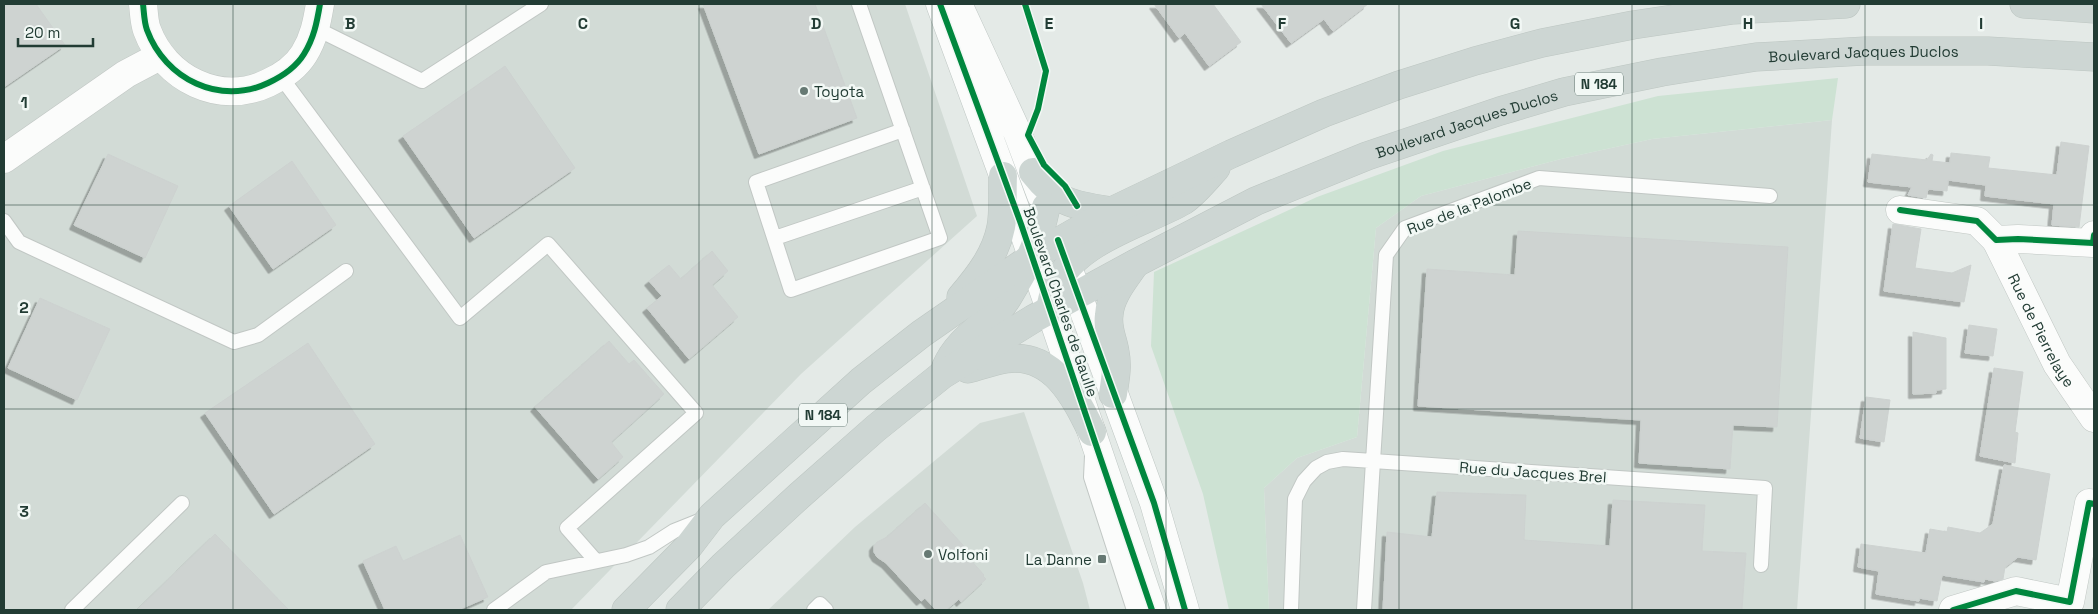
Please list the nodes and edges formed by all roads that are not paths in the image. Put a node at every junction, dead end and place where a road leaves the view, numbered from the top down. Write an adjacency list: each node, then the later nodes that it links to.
1 (143, 4): 10 (street)
2 (541, 4): 9 (lane)
3 (859, 4): 13 (lane)
4 (940, 4): 17 (street, Boulevard Charles de Gaulle)
5 (958, 4): 16 (street, Boulevard Charles de Gaulle)
6 (1846, 4): 14 (main road, N 184)
7 (2024, 4): 8 (main road)
8 (2094, 9)
9 (318, 16): 12 (street)
10 (160, 56): 12 (street); 15 (street)
11 (2094, 57): 29 (main road, Boulevard Jacques Duclos / N 184)
12 (281, 77): 43 (lane)
13 (903, 130): 18 (lane); 25 (lane)
14 (1231, 154): 22 (main road, N 184); 30 (main road)
15 (4, 159)
16 (1032, 172): 20 (street, Boulevard Charles de Gaulle); 22 (main road)
17 (1003, 176): 28 (street, Boulevard Charles de Gaulle); 34 (main road)
18 (923, 188): 25 (lane); 25 (lane)
19 (1770, 196): 39 (lane, Rue de la Palombe)
20 (1046, 207): 26 (street, Boulevard Charles de Gaulle); 28 (main road)
21 (1900, 210): 27 (street, Rue de Pierrelaye)
22 (1112, 211): 26 (main road, N 184)
23 (4, 221): 31 (lane)
24 (2094, 235): 27 (street)
25 (775, 238)
26 (1058, 240): 28 (main road, N 184); 30 (street, Boulevard Charles de Gaulle)
27 (1996, 240): 37 (street, Rue de Pierrelaye)
28 (1032, 257): 33 (street, Boulevard Charles de Gaulle); 34 (main road, N 184); 35 (main road, N 184)
29 (1136, 263): 32 (main road, Boulevard Jacques Duclos / N 184); 36 (main road)
30 (1067, 267): 32 (street, Boulevard Charles de Gaulle); 33 (main road)
31 (346, 271)
32 (1077, 294): 33 (main road, N 184); 36 (street, Boulevard Charles de Gaulle)
33 (1050, 309): 35 (main road, N 184); 38 (street, Boulevard Charles de Gaulle)
34 (940, 320): 42 (main road, N 184)
35 (942, 375): 38 (main road, N 184); 48 (main road, N 184)
36 (1113, 394): 53 (street, Boulevard Charles de Gaulle)
37 (2094, 418)
38 (1092, 432): 51 (lane); 52 (street, Boulevard Charles de Gaulle)
39 (1373, 461): 44 (lane, Rue du Jacques Brel); 54 (lane); 55 (lane)
40 (182, 503): 45 (lane)
41 (2094, 504): 56 (street)
42 (712, 516): 43 (lane); 47 (main road, N 184)
43 (596, 561): 46 (lane)
44 (1761, 565)
45 (72, 610)
46 (494, 610)
47 (626, 610)
48 (680, 610)
49 (814, 610): 50 (lane)
50 (826, 610)
51 (1134, 610)
52 (1152, 610)
53 (1185, 610)
54 (1291, 610)
55 (1364, 610)
56 (1953, 610)

